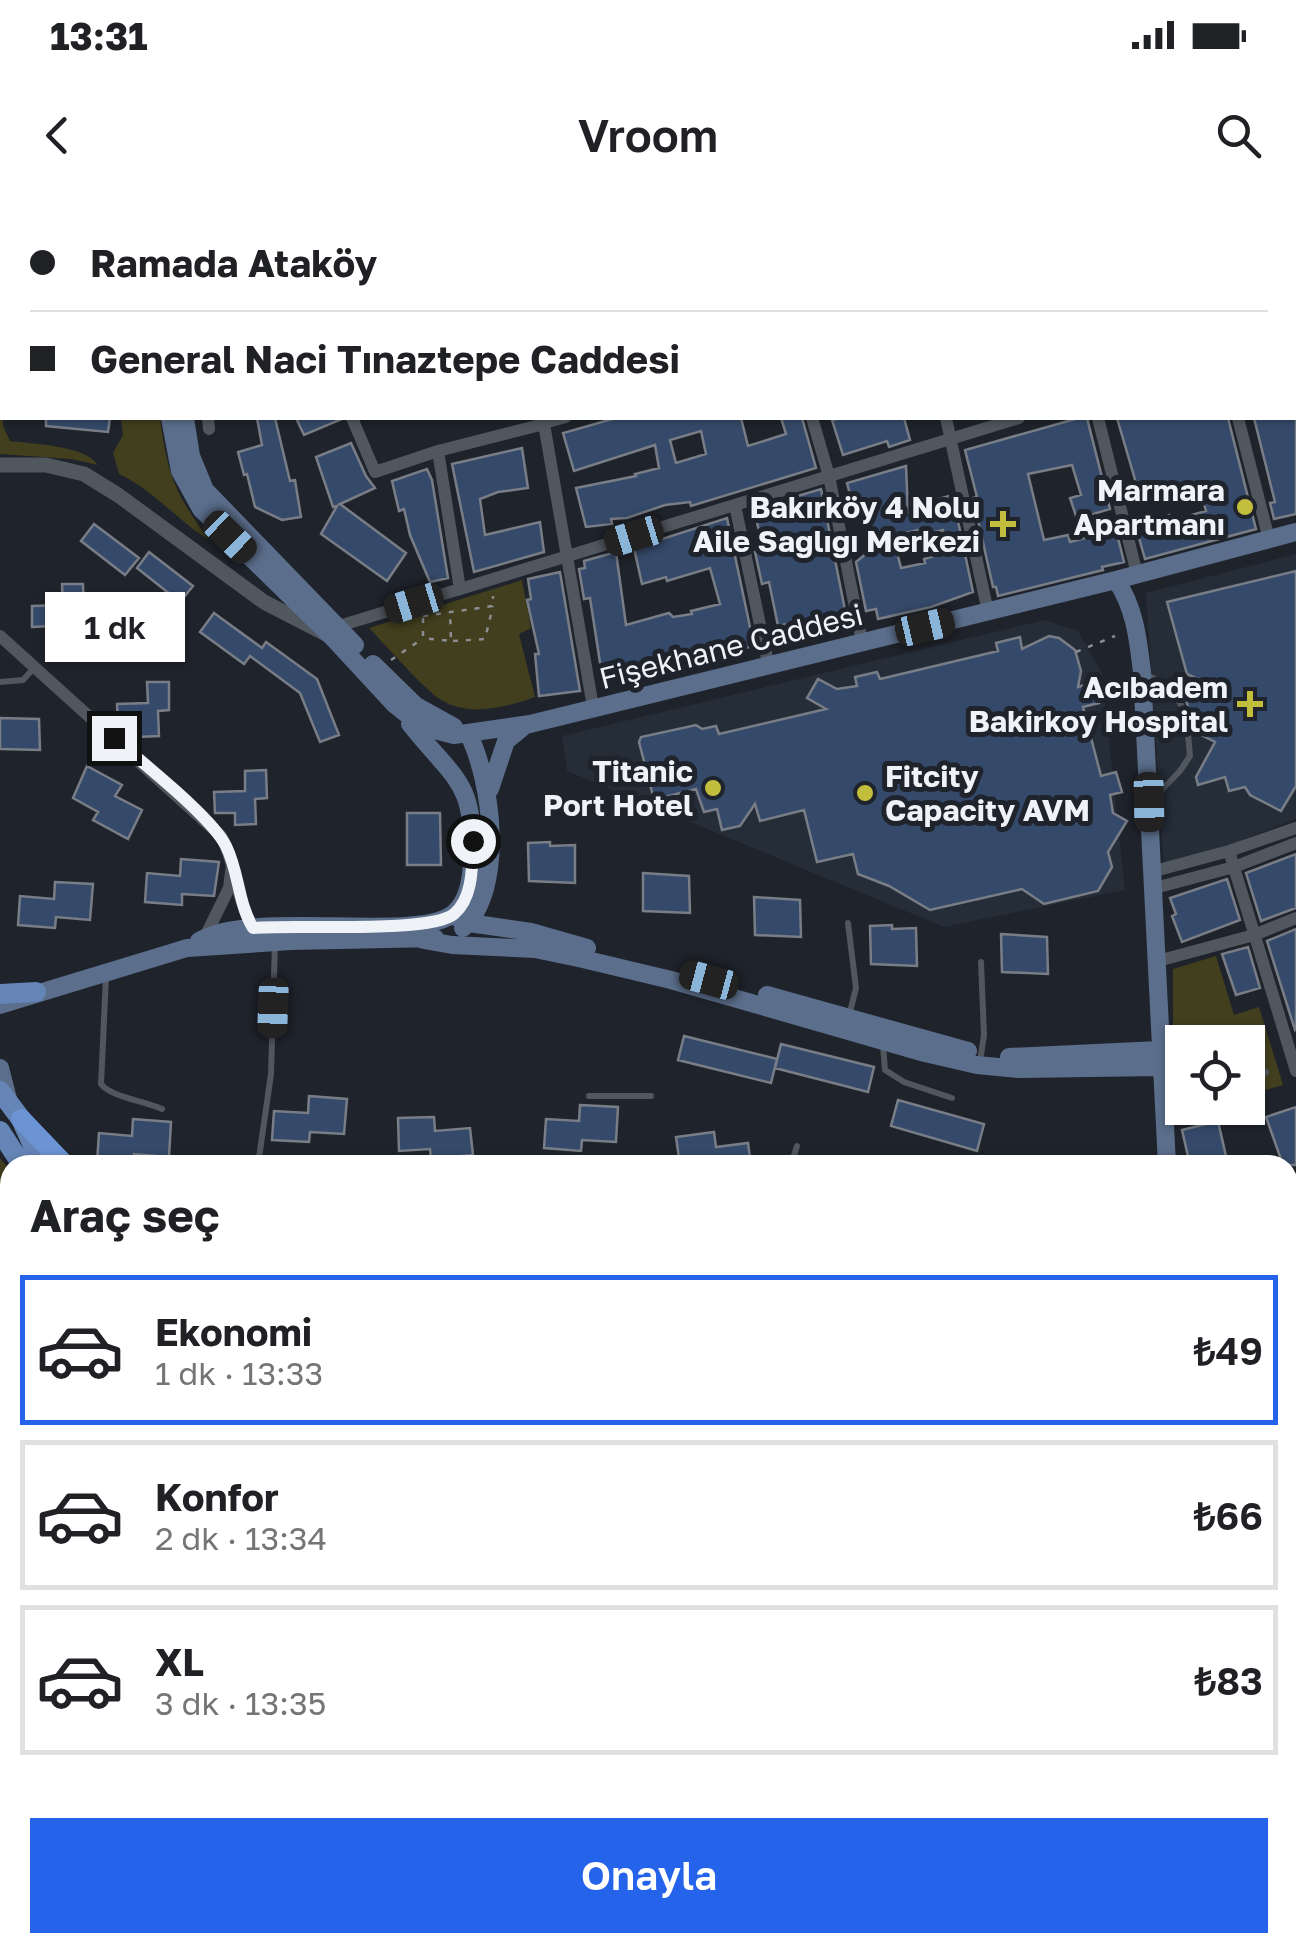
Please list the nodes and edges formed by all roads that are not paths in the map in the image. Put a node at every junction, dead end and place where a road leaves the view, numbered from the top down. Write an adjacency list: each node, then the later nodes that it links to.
1 (170, 420): 22 (main road)
2 (185, 420): 22 (main road)
3 (353, 420): 11 (street)
4 (813, 420): 13 (street)
5 (946, 420): 10 (street)
6 (1012, 420): 10 (street)
7 (1098, 420): 18 (street)
8 (1238, 420): 16 (street)
9 (543, 421): 11 (street); 17 (street)
10 (951, 438): 13 (street); 21 (street)
11 (438, 452): 20 (street)
12 (0, 465): 22 (street)
13 (829, 476): 14 (street); 24 (street)
14 (735, 504): 17 (street); 25 (street)
15 (1296, 532): 16 (main road, Fişekhane Caddesi)
16 (1268, 539): 18 (main road, Fişekhane Caddesi)
17 (566, 556): 20 (street); 30 (street)
18 (1137, 574): 19 (main road, Fişekhane Caddesi)
19 (1116, 580): 21 (main road, Fişekhane Caddesi); 27 (main road)
20 (460, 589): 22 (street)
21 (988, 612): 24 (main road, Fişekhane Caddesi)
22 (336, 631): 29 (main road); 33 (main road)
23 (0, 636): 26 (street)
24 (862, 642): 25 (main road, Fişekhane Caddesi)
25 (768, 663): 30 (main road, Fişekhane Caddesi)
26 (34, 667): 28 (lane); 41 (street)
27 (1142, 672): 37 (main road); 37 (lane)
28 (0, 682)
29 (394, 704): 32 (main road); 46 (main road)
30 (593, 707): 31 (main road, Fişekhane Caddesi)
31 (530, 724): 33 (main road, Fişekhane Caddesi); 35 (main road)
32 (423, 727): 33 (main road, Fişekhane Caddesi); 34 (main road)
33 (468, 733): 34 (main road)
34 (478, 755): 35 (main road); 36 (main road)
35 (497, 760): 36 (main road)
36 (488, 795): 43 (main road)
37 (1149, 802): 44 (main road)
38 (1296, 828): 40 (street)
39 (1296, 844): 42 (street)
40 (1230, 852): 42 (street); 44 (street)
41 (232, 862): 48 (street); 51 (street)
42 (1234, 866): 44 (street); 50 (street)
43 (487, 878): 46 (main road); 49 (main road)
44 (1151, 880): 55 (main road)
45 (1296, 918): 50 (street)
46 (461, 919): 48 (main road); 49 (main road); 52 (main road)
47 (848, 922): 60 (lane)
48 (267, 932): 51 (main road); 52 (main road); 53 (main road); 78 (lane)
49 (531, 932): 60 (main road)
50 (1254, 935): 55 (street); 65 (street)
51 (205, 937): 53 (main road)
52 (424, 940): 62 (main road)
53 (187, 948): 56 (main road)
54 (981, 962): 63 (lane)
55 (1154, 962): 64 (main road)
56 (106, 971): 57 (main road); 72 (lane)
57 (36, 992): 58 (main road); 59 (main road); 61 (main road)
58 (0, 994)
59 (0, 1005)
60 (849, 1017): 63 (main road)
61 (0, 1023)
62 (883, 1041): 63 (main road); 70 (lane)
63 (979, 1060): 64 (main road)
64 (1160, 1065): 67 (lane); 80 (main road)
65 (1295, 1067)
66 (0, 1068): 71 (main road)
67 (1165, 1068)
68 (589, 1096): 69 (lane)
69 (650, 1096)
70 (952, 1098)
71 (10, 1104): 76 (main road); 77 (highway)
72 (162, 1109)
73 (0, 1131): 75 (main road)
74 (797, 1146): 79 (lane)
75 (16, 1155)
76 (37, 1155)
77 (56, 1155)
78 (259, 1155)
79 (795, 1155)
80 (1166, 1155)

